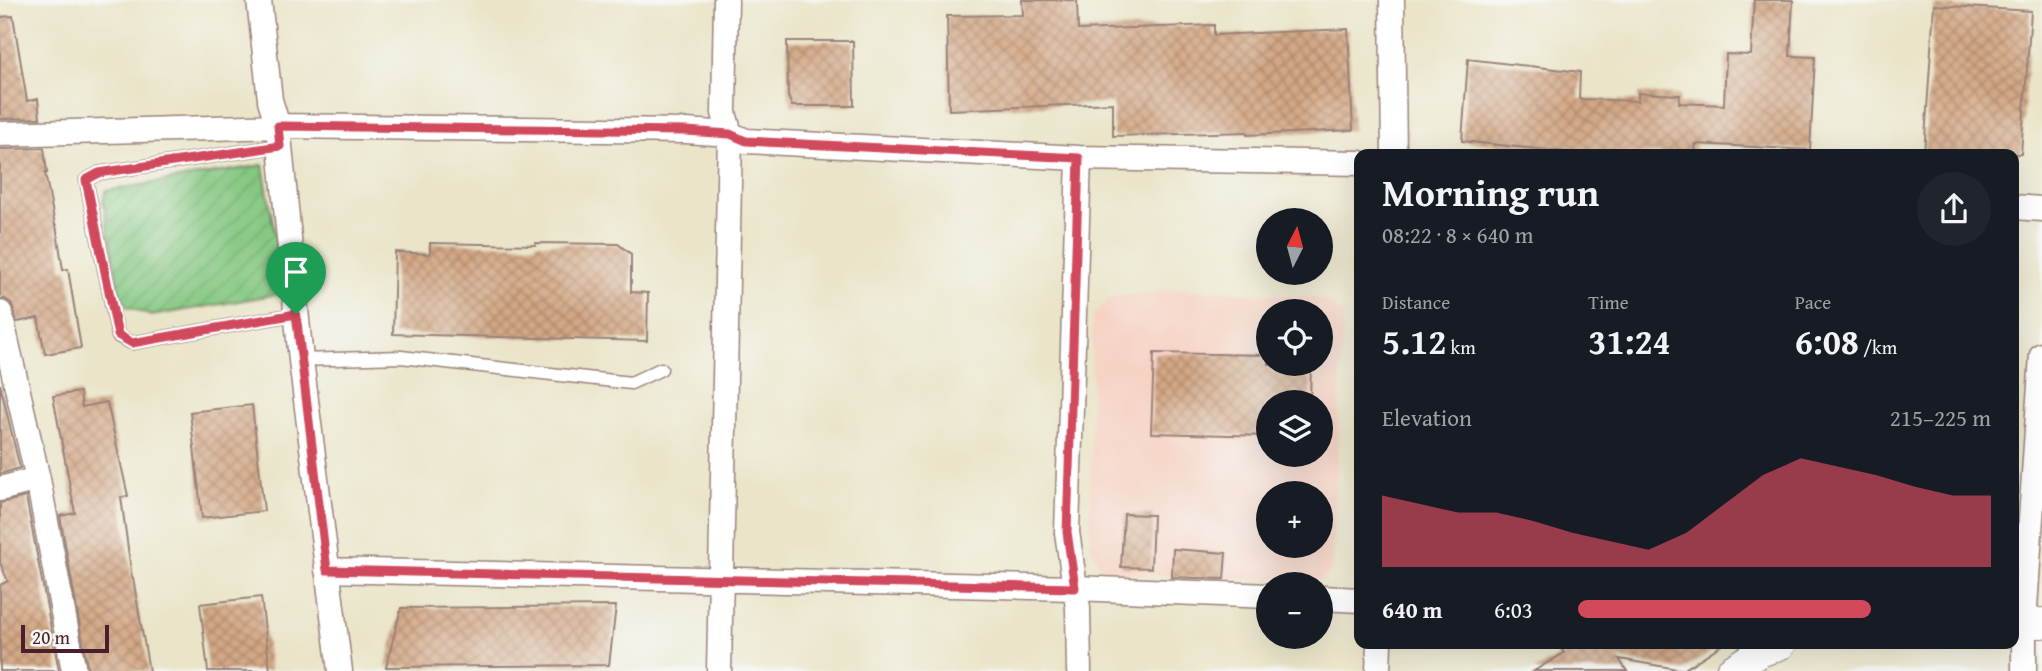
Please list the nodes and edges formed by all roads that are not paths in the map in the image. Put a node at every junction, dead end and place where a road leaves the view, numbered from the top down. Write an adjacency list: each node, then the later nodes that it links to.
1 (258, 0): 6 (street)
2 (726, 0): 5 (street)
3 (1392, 0): 7 (street)
4 (0, 134): 6 (street)
5 (730, 134): 6 (street); 8 (street); 20 (street)
6 (279, 136): 13 (street); 13 (lane)
7 (1394, 149)
8 (1079, 158): 9 (street); 21 (street)
9 (1354, 163)
10 (2019, 207): 11 (street)
11 (2042, 209)
12 (0, 313): 17 (street)
13 (296, 314): 15 (street)
14 (2042, 355): 25 (street)
15 (301, 360): 16 (lane); 19 (street)
16 (661, 369)
17 (38, 479): 18 (street); 28 (street)
18 (0, 489)
19 (327, 570): 20 (street); 29 (street)
20 (721, 579): 21 (street); 30 (street)
21 (1075, 588): 22 (street); 31 (street)
22 (1256, 595)
23 (1333, 599): 24 (street)
24 (1354, 600)
25 (2027, 623): 34 (street)
26 (1379, 649): 32 (street)
27 (1767, 649): 33 (street)
28 (74, 671)
29 (340, 671)
30 (719, 671)
31 (1079, 671)
32 (1378, 671)
33 (1731, 671)
34 (2024, 671)

